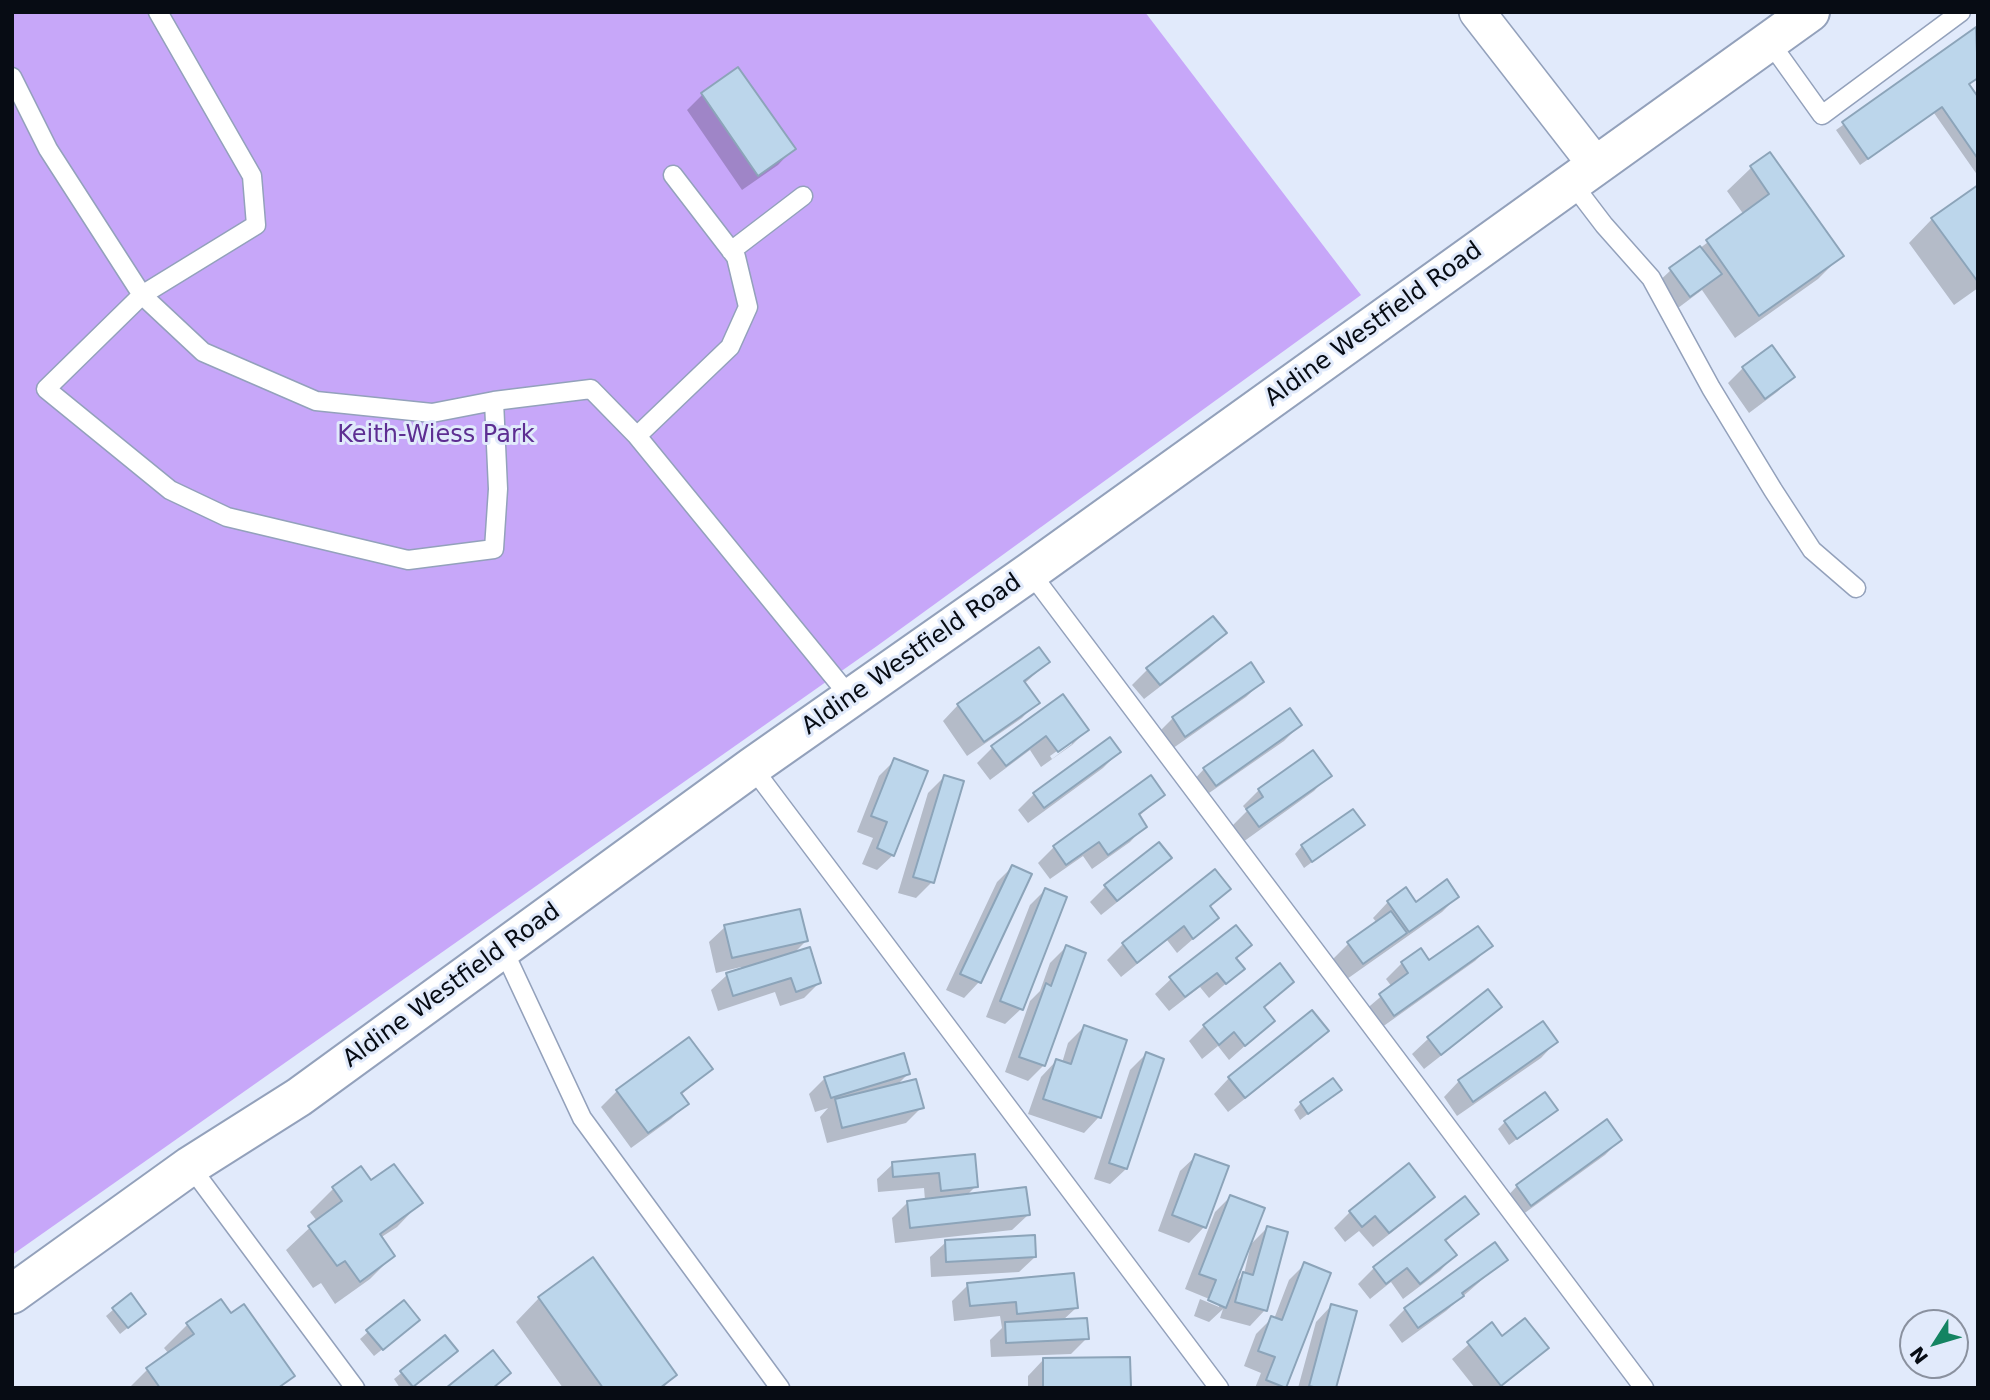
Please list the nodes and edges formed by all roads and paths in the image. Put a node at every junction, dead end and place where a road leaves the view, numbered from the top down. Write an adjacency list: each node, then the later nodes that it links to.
1 (158, 12): 11 (lane)
2 (1477, 12): 7 (street)
3 (1810, 12): 5 (main road, Aldine Westfield Road)
4 (1961, 12): 5 (lane)
5 (1769, 41): 7 (main road, Aldine Westfield Road)
6 (12, 77): 11 (lane)
7 (1584, 174): 14 (main road, Aldine Westfield Road); 15 (lane)
8 (673, 175): 10 (lane)
9 (803, 196): 10 (lane)
10 (731, 251): 13 (lane)
11 (142, 295): 12 (lane); 12 (lane)
12 (494, 401): 13 (lane)
13 (637, 436): 16 (lane)
14 (1030, 572): 16 (main road, Aldine Westfield Road); 24 (lane)
15 (1856, 587)
16 (851, 698): 17 (main road, Aldine Westfield Road)
17 (752, 767): 18 (main road, Aldine Westfield Road); 23 (lane)
18 (503, 948): 19 (main road, Aldine Westfield Road); 22 (lane)
19 (190, 1166): 20 (main road, Aldine Westfield Road); 21 (lane)
20 (12, 1294)
21 (355, 1388)
22 (780, 1388)
23 (1219, 1388)
24 (1644, 1388)

